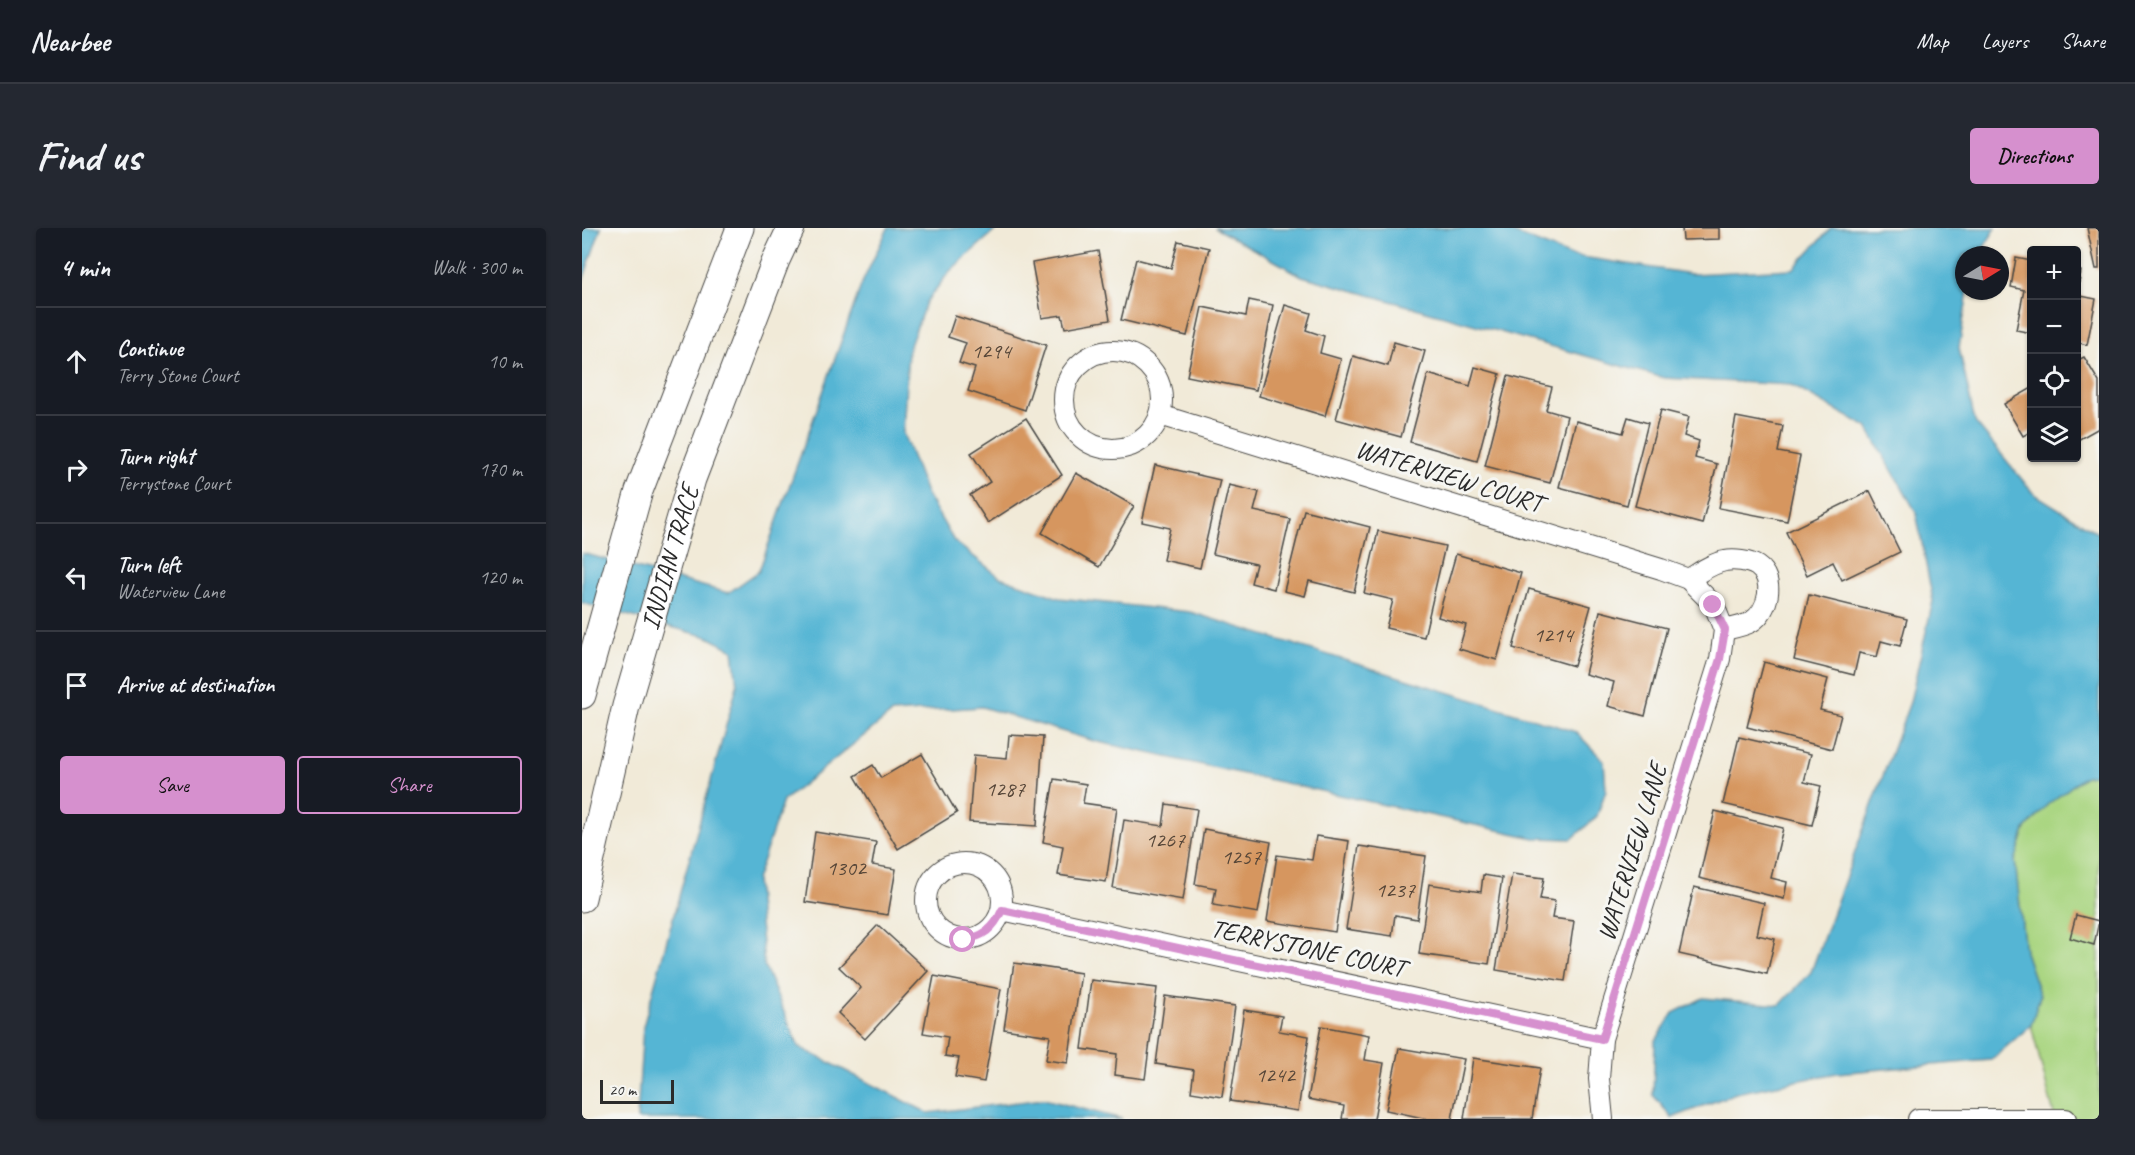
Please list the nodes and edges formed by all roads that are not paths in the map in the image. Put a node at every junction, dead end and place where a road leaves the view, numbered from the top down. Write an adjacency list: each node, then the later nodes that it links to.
1 (740, 228): 6 (main road, INDIAN TRACE)
2 (791, 228): 7 (main road, INDIAN TRACE)
3 (1160, 415): 3 (street); 4 (street, WATERVIEW COURT)
4 (1688, 579): 5 (street, WATERVIEW COURT); 5 (street)
5 (1725, 630): 9 (street, WATERVIEW LANE)
6 (582, 695)
7 (582, 898)
8 (1002, 910): 9 (street, TERRYSTONE COURT)
9 (1602, 1039): 10 (street, WATERVIEW LANE)
10 (1603, 1119)
11 (1918, 1119): 12 (street)
12 (2066, 1119)

